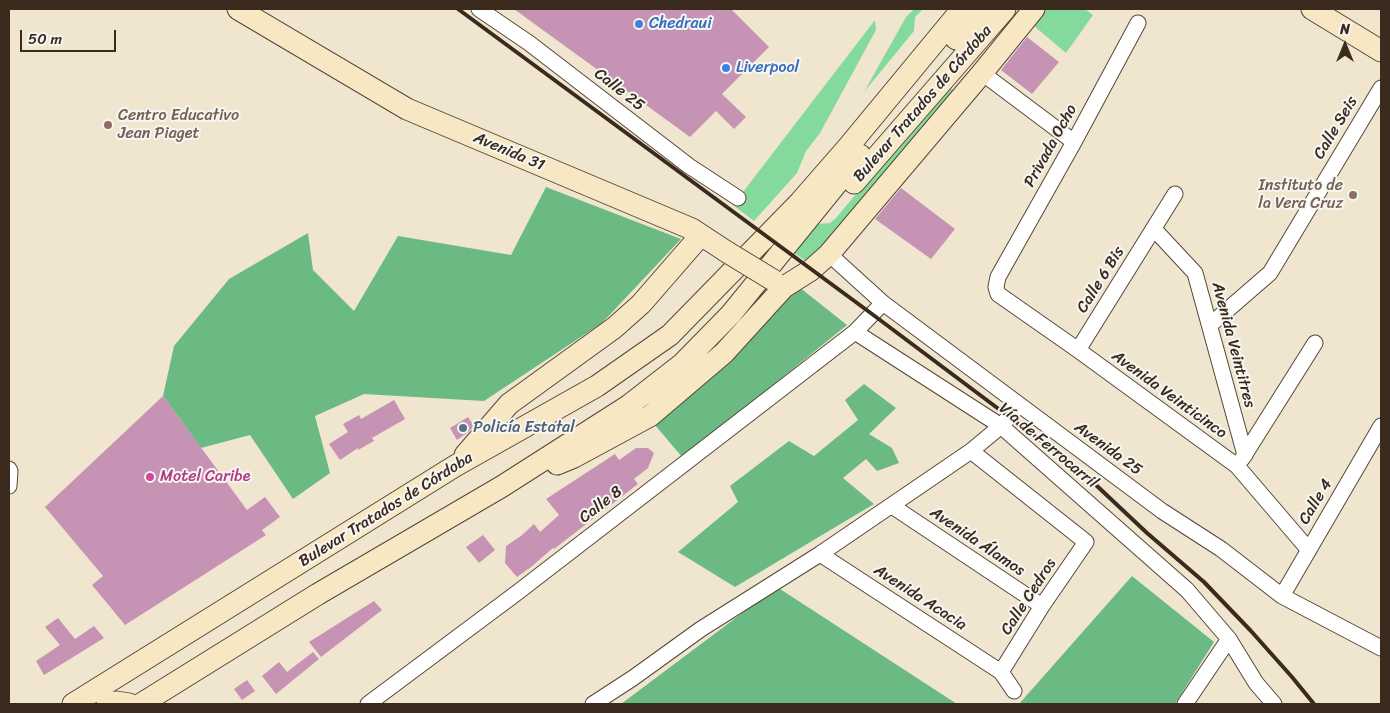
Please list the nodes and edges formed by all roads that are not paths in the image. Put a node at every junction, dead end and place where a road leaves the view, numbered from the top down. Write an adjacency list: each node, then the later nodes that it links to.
1 (238, 9): 19 (main road, Avenida 31)
2 (479, 9): 16 (street, Calle 25)
3 (943, 9): 17 (main road, Bulevar Tratados de Córdoba)
4 (962, 9): 17 (main road, Bulevar Tratados de Córdoba)
5 (1034, 9): 9 (main road)
6 (996, 10): 9 (main road); 12 (main road, Bulevar Tratados de Córdoba); 17 (main road, Bulevar Tratados de Córdoba)
7 (1321, 11): 10 (main road)
8 (1138, 23): 14 (street, Privada Ocho)
9 (1009, 40): 11 (main road)
10 (1381, 51)
11 (982, 73): 12 (main road); 14 (street); 20 (main road)
12 (944, 79): 17 (main road, Bulevar Tratados de Córdoba)
13 (1381, 88): 24 (street, Calle Seis)
14 (1074, 142): 22 (street, Privada Ocho)
15 (1175, 194): 18 (street, Calle 6 Bis)
16 (738, 198)
17 (806, 207): 33 (main road, Bulevar Tratados de Córdoba); 36 (main road, Bulevar Tratados de Córdoba)
18 (1154, 229): 24 (street, Avenida Veintitres); 27 (street, Calle 6 Bis)
19 (701, 235): 21 (main road, Avenida 31, bridge); 33 (main road)
20 (829, 254): 21 (main road); 23 (street, Avenida 25)
21 (779, 283): 36 (main road)
22 (996, 287): 27 (street, Avenida Veinticinco)
23 (883, 303): 25 (street); 28 (street, Avenida 25)
24 (1210, 325): 32 (street, Avenida Veintitres)
25 (855, 332): 29 (street, Vía de Ferrocarril); 50 (street, Calle 8)
26 (1315, 343): 32 (street)
27 (1078, 350): 32 (street, Avenida Veinticinco)
28 (1019, 405): 29 (street); 40 (street, Avenida 25)
29 (1001, 426): 31 (street); 42 (street, Vía de Ferrocarril)
30 (1381, 426): 38 (street, Calle 4)
31 (971, 451): 37 (street); 41 (street, Calle Cedros)
32 (1241, 460): 38 (street, Avenida Veinticinco)
33 (455, 466): 46 (main road, Bulevar Tratados de Córdoba)
34 (9, 469): 35 (street)
35 (9, 486)
36 (501, 487): 49 (main road, Bulevar Tratados de Córdoba)
37 (892, 506): 39 (street); 41 (street, Avenida Álamos)
38 (1308, 550): 40 (street, Calle 4)
39 (820, 554): 44 (street, Avenida Acacia); 51 (street)
40 (1282, 596): 43 (street, Avenida 25)
41 (1042, 606): 44 (street, Calle Cedros)
42 (1229, 639): 52 (street); 53 (street, Vía de Ferrocarril)
43 (1381, 648)
44 (1001, 672): 45 (street)
45 (1014, 691)
46 (72, 704)
47 (107, 704): 48 (main road)
48 (129, 704)
49 (141, 704)
50 (368, 704)
51 (593, 704)
52 (1186, 704)
53 (1274, 704)

